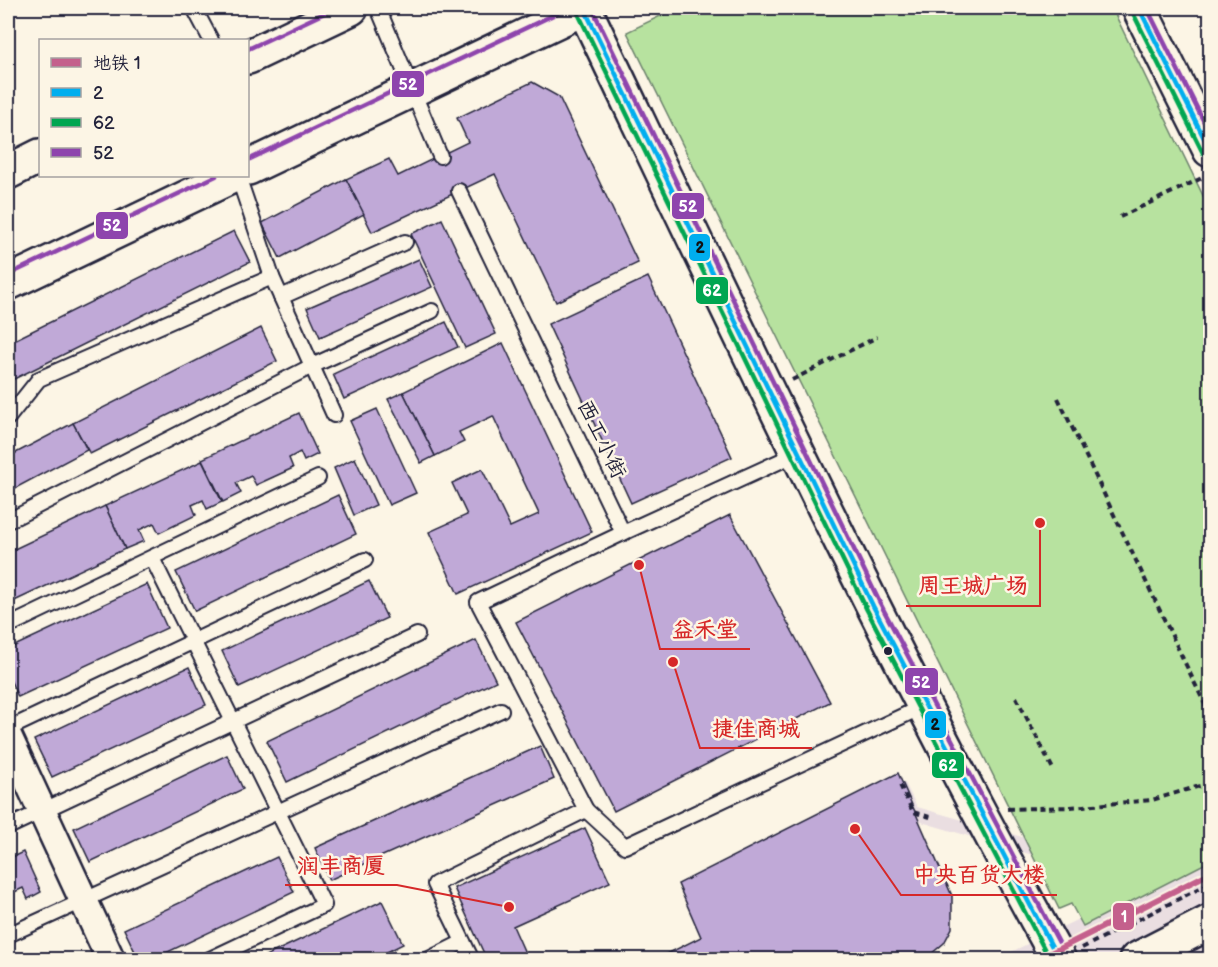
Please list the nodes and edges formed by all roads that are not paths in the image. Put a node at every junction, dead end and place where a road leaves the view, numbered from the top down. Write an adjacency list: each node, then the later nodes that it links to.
1 (194, 8): 6 (lane)
2 (351, 8): 7 (main road)
3 (378, 8): 8 (lane)
4 (584, 8): 8 (main road); 25 (main road)
5 (1139, 8): 9 (main road)
6 (210, 39)
7 (249, 57)
8 (412, 90): 11 (lane); 12 (main road)
9 (1210, 150)
10 (39, 156): 13 (main road)
11 (440, 156)
12 (249, 168)
13 (8, 172)
14 (230, 177): 19 (main road)
15 (238, 177): 18 (lane)
16 (459, 191): 28 (lane, 西工小街)
17 (405, 242): 20 (lane)
18 (272, 277): 20 (lane); 24 (lane)
19 (8, 283)
20 (281, 297): 22 (lane)
21 (432, 311): 22 (lane)
22 (312, 366): 23 (lane); 27 (lane)
23 (334, 416)
24 (8, 418)
25 (798, 453): 28 (lane); 34 (main road)
26 (318, 478): 29 (lane)
27 (8, 521)
28 (623, 533): 39 (lane)
29 (152, 558): 31 (lane); 33 (lane)
30 (365, 560): 33 (lane)
31 (8, 626)
32 (417, 636): 36 (lane)
33 (193, 641): 36 (lane); 37 (lane)
34 (924, 706): 39 (lane); 47 (main road)
35 (501, 710): 41 (lane)
36 (233, 722): 40 (lane); 41 (lane)
37 (8, 729)
38 (8, 737): 40 (street)
39 (586, 810): 46 (lane)
40 (42, 811): 42 (lane); 43 (street)
41 (278, 812): 43 (lane); 49 (lane)
42 (8, 827)
43 (84, 901): 45 (lane); 48 (street)
44 (1210, 922): 52 (main road)
45 (8, 935)
46 (463, 942): 50 (lane); 51 (lane)
47 (1070, 954)
48 (111, 960)
49 (208, 960)
50 (427, 960)
51 (472, 960)
52 (1136, 960)

